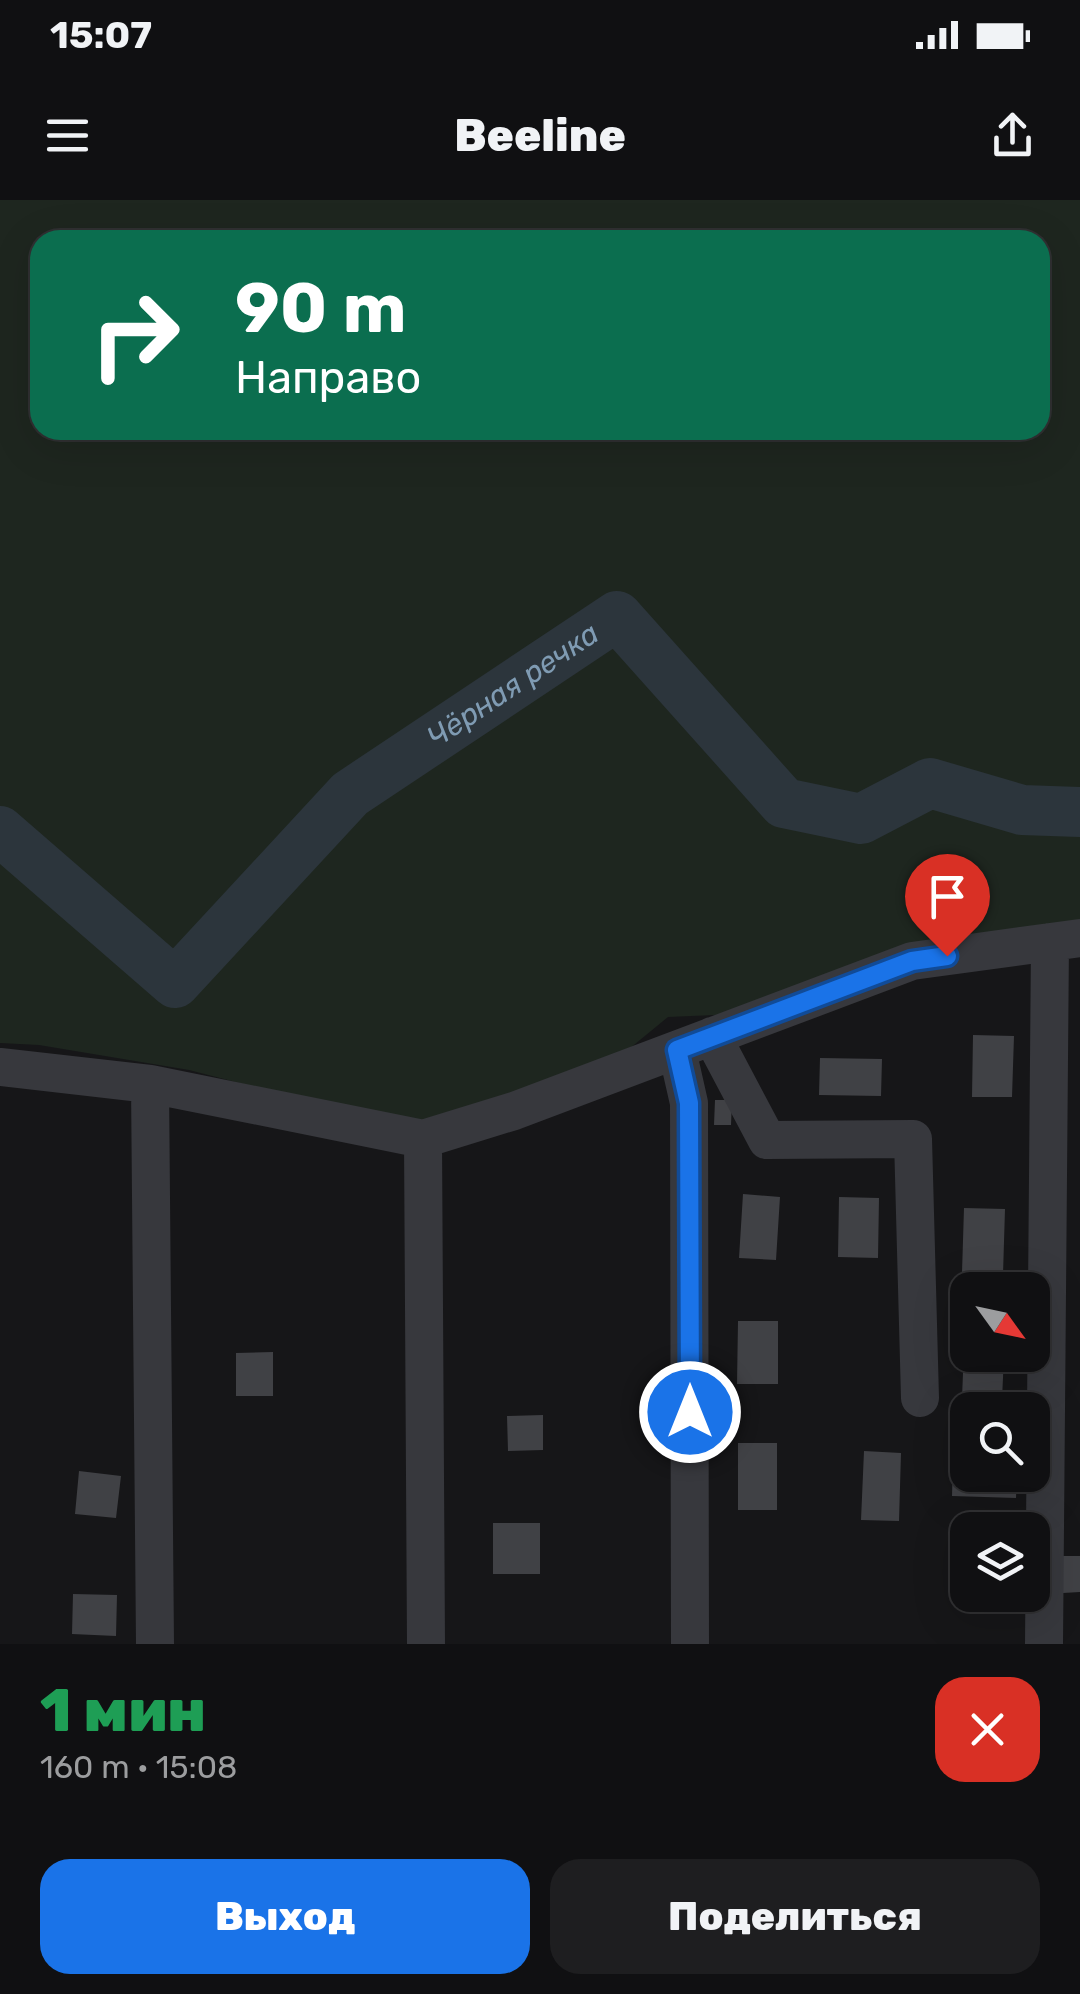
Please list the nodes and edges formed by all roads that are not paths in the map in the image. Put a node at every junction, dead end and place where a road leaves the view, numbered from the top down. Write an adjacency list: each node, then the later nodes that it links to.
1 (1065, 940): 2 (street); 4 (street)
2 (712, 1036): 3 (street); 9 (street)
3 (677, 1050): 7 (street); 13 (street)
4 (1064, 1064): 8 (street)
5 (0, 1066): 6 (street)
6 (150, 1084): 7 (street); 11 (street)
7 (423, 1140): 12 (street)
8 (1064, 1264): 10 (street)
9 (920, 1398)
10 (1063, 1460): 14 (street)
11 (155, 1644)
12 (426, 1644)
13 (690, 1644)
14 (1044, 1644)

